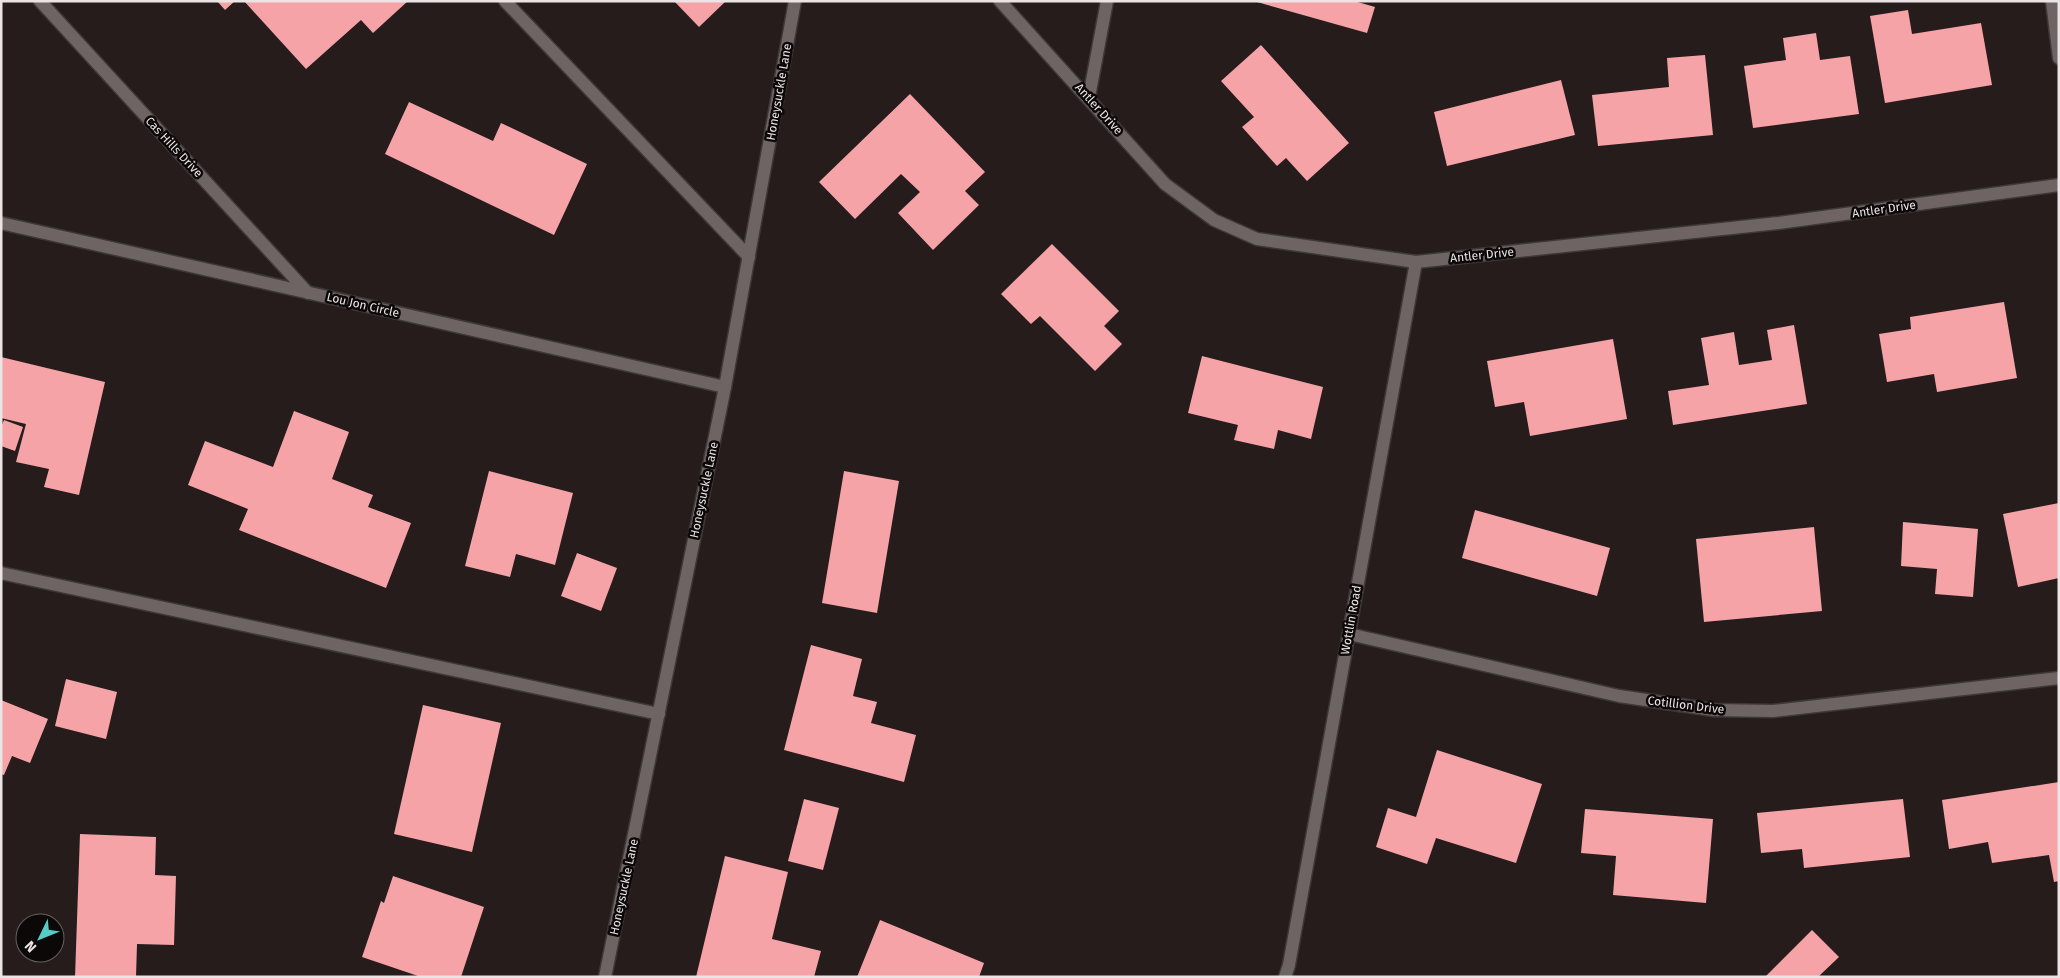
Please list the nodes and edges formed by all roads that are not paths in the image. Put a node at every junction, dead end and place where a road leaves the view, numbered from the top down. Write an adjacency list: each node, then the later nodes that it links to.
1 (40, 1): 13 (street, Cas Hills Drive)
2 (505, 1): 11 (street)
3 (795, 1): 11 (street, Honeysuckle Lane)
4 (1000, 1): 8 (street, Antler Drive)
5 (1107, 1): 8 (street)
6 (2052, 1): 7 (street)
7 (2059, 58)
8 (1089, 97): 12 (street, Antler Drive)
9 (2059, 185): 12 (street, Antler Drive)
10 (1, 223): 13 (street, Lou Jon Circle)
11 (749, 257): 14 (street, Honeysuckle Lane)
12 (1416, 262): 16 (street, Wottlin Road)
13 (308, 293): 14 (street, Lou Jon Circle)
14 (725, 387): 18 (street, Honeysuckle Lane)
15 (1, 573): 18 (street)
16 (1349, 634): 17 (street, Cotillion Drive); 20 (street, Wottlin Road)
17 (2059, 678)
18 (659, 714): 19 (street, Honeysuckle Lane)
19 (605, 977)
20 (1285, 977)

